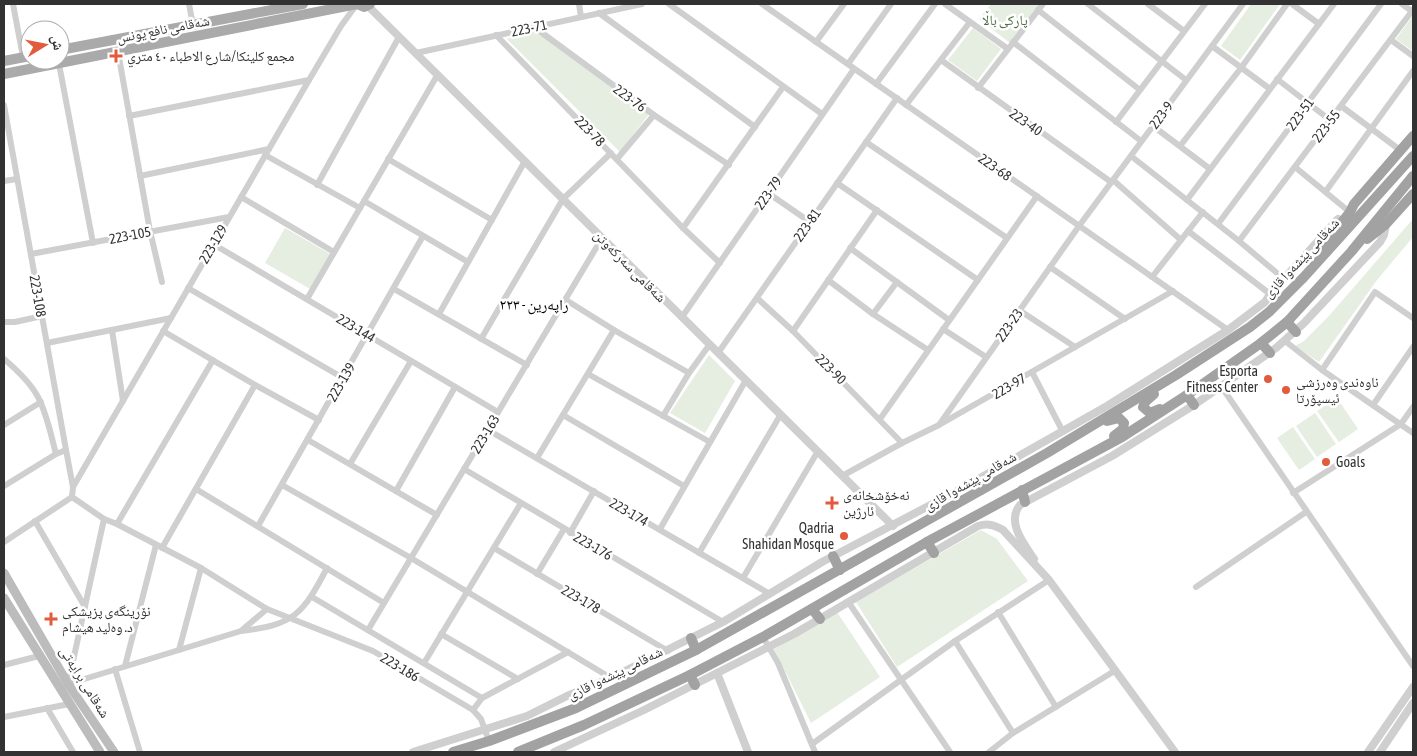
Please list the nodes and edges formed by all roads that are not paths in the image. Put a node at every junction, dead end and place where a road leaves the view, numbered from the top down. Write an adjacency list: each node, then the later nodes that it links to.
1 (14, 4): 31 (street)
2 (189, 4): 29 (street)
3 (303, 4): 29 (main road, شەقامی نافع یونس)
4 (357, 4): 22 (main road, شەقامی نافع یونس); 41 (main road, شەقامی نافع یونس); 57 (street, 223-129)
5 (579, 4): 26 (street)
6 (642, 4): 25 (street, 223-71)
7 (669, 4): 61 (street)
8 (762, 4): 36 (street, 223-68)
9 (844, 4): 36 (street)
10 (891, 4): 49 (street)
11 (935, 4): 60 (street)
12 (945, 4): 27 (street)
13 (1088, 4): 48 (street)
14 (1148, 4): 32 (street)
15 (1205, 4): 32 (street)
16 (1243, 4): 38 (street, 223-9)
17 (1286, 4): 50 (street)
18 (1292, 4): 28 (street)
19 (1334, 4): 28 (street)
20 (1381, 4): 66 (street, 223-51)
21 (1402, 4): 24 (street)
22 (369, 5): 34 (street, شەقامی سەرکەوتن)
23 (1040, 6): 37 (street); 64 (street)
24 (1413, 11): 35 (street, 223-55)
25 (599, 13): 26 (street, 223-71); 76 (street)
26 (581, 17): 30 (street, 223-71)
27 (970, 22): 40 (street); 45 (street)
28 (1319, 24): 59 (street)
29 (193, 25): 39 (main road, شەقامی نافع یونس)
30 (534, 27): 33 (street, 223-71); 71 (street, 223-76)
31 (20, 28)
32 (1184, 31): 48 (street)
33 (496, 35): 42 (street, 223-71); 85 (street, 223-78)
34 (400, 37): 42 (street, شەقامی سەرکەوتن); 100 (street)
35 (1391, 40): 43 (street); 69 (street, 223-55)
36 (816, 42): 49 (street, 223-68)
37 (1013, 42): 40 (street); 74 (street)
38 (1212, 46): 50 (street); 58 (street, 223-9)
39 (70, 48)
40 (1008, 49): 62 (street)
41 (118, 52): 47 (main road, شەقامی نافع یونس); 72 (street)
42 (416, 53): 56 (street, شەقامی سەرکەوتن)
43 (1413, 56)
44 (20, 58): 46 (main road)
45 (941, 60): 62 (street, 223-40); 68 (street)
46 (4, 61)
47 (70, 62)
48 (1162, 62): 58 (street); 64 (street)
49 (848, 64): 51 (street, 223-68)
50 (1240, 68): 63 (street); 82 (street)
51 (854, 69): 60 (street, 223-68); 70 (street, 223-79)
52 (26, 70): 55 (main road, شەقامی نافع یونس)
53 (60, 70): 127 (street)
54 (1413, 71): 77 (street)
55 (4, 74)
56 (438, 74): 88 (street); 90 (street, شەقامی سەرکەوتن)
57 (309, 80): 72 (street); 84 (street, 223-129)
58 (1186, 80): 75 (street, 223-9)
59 (1277, 80): 63 (street); 66 (street)
60 (876, 84): 65 (street, 223-68)
61 (783, 87): 70 (street); 76 (street)
62 (978, 88): 98 (street, 223-40)
63 (1270, 89): 93 (street)
64 (1140, 90): 74 (street)
65 (896, 98): 68 (street, 223-68); 81 (street, 223-81)
66 (1308, 103): 73 (street); 116 (street, 223-51)
67 (4, 104): 79 (street, 223-108)
68 (906, 105): 104 (street, 223-68)
69 (1341, 106): 73 (street, 223-55); 77 (street)
70 (822, 114): 102 (street, 223-79)
71 (654, 115): 89 (street); 91 (street, 223-76)
72 (129, 116): 94 (street)
73 (1330, 120): 92 (street, 223-55)
74 (1116, 122): 80 (street)
75 (1152, 126): 80 (street, 223-9); 82 (street)
76 (755, 127): 91 (street)
77 (1371, 128): 83 (street); 101 (street)
78 (1413, 136): 83 (highway)
79 (7, 137): 96 (street, 223-108)
80 (1142, 141): 86 (street, 223-9)
81 (866, 142): 99 (street, 223-81); 124 (street)
82 (1180, 146): 93 (street)
83 (1400, 150): 109 (highway)
84 (267, 152): 94 (street); 100 (street); 105 (street, 223-129)
85 (611, 153): 89 (street, 223-78); 106 (street)
86 (1131, 156): 98 (street, 223-9); 107 (street)
87 (1413, 156): 136 (highway, شەقامی پێشەوا قازی)
88 (388, 159): 108 (street); 114 (street)
89 (617, 159): 119 (street, 223-78)
90 (525, 161): 106 (street, شەقامی سەرکەوتن); 114 (street)
91 (729, 165): 119 (street)
92 (1295, 166): 101 (street); 126 (street, 223-55)
93 (1210, 169): 107 (street)
94 (140, 176): 120 (street)
95 (1413, 176): 131 (highway)
96 (17, 179): 97 (street); 132 (street, 223-108)
97 (4, 181)
98 (1112, 181): 118 (street, 223-9); 125 (street, 223-40)
99 (837, 183): 111 (street); 115 (street, 223-81)
100 (317, 185): 110 (street)
101 (1326, 190): 109 (street)
102 (768, 193): 115 (street); 134 (street, 223-79)
103 (1413, 194): 117 (highway)
104 (1037, 196): 118 (street, 223-68); 124 (street)
105 (241, 197): 113 (street, 223-129); 130 (street)
106 (563, 199): 123 (street, شەقامی سەرکەوتن); 169 (street)
107 (1187, 200): 112 (street)
108 (364, 201): 110 (street); 122 (street)
109 (1350, 206): 136 (highway)
110 (360, 208): 130 (street)
111 (876, 210): 129 (street); 140 (street)
112 (1203, 212): 116 (street); 121 (street)
113 (229, 217): 120 (street, 223-105); 128 (street, 223-129)
114 (492, 220): 133 (street)
115 (810, 222): 147 (street, 223-81)
116 (1218, 224): 126 (street)
117 (1386, 224): 131 (highway); 167 (street)
118 (1079, 226): 135 (street, 223-23); 137 (street, 223-68)
119 (682, 228): 134 (street, 223-78)
120 (150, 231): 127 (street, 223-105); 141 (street)
121 (1188, 231): 125 (street); 146 (street)
122 (423, 236): 133 (street); 144 (street, 223-139)
123 (602, 238): 149 (street, 223-163); 154 (street, شەقامی سەرکەوتن)
124 (1007, 238): 140 (street)
125 (1181, 240): 137 (street)
126 (1239, 241): 138 (street)
127 (92, 243): 132 (street, 223-105)
128 (213, 244): 143 (street, 223-129); 148 (street, 223-144)
129 (850, 248): 139 (street); 142 (street)
130 (334, 252): 148 (street)
131 (1351, 252): 160 (highway)
132 (31, 254): 153 (street, 223-108)
133 (468, 262): 151 (street)
134 (720, 262): 154 (street, 223-79)
135 (1050, 267): 150 (street, 223-23); 157 (street)
136 (1303, 269): 138 (street); 188 (highway, شەقامی پێشەوا قازی)
137 (1152, 277): 145 (street, 223-68)
138 (1284, 279): 146 (street)
139 (828, 280): 152 (street); 166 (street)
140 (978, 280): 158 (street)
141 (162, 282)
142 (897, 282): 152 (street); 158 (street)
143 (188, 288): 155 (street, 223-129); 189 (street)
144 (394, 289): 151 (street); 168 (street, 223-139)
145 (1172, 291): 157 (street, 223-97); 164 (street, 223-68)
146 (1270, 294): 164 (street)
147 (756, 298): 166 (street, 223-90); 178 (street, 223-81)
148 (306, 299): 168 (street, 223-144)
149 (566, 300): 163 (street); 183 (street, 223-163)
150 (1019, 310): 174 (street); 179 (street, 223-23)
151 (439, 314): 169 (street)
152 (873, 314): 176 (street)
153 (42, 316): 159 (street); 171 (street, 223-108)
154 (682, 317): 173 (street, شەقامی سەرکەوتن)
155 (171, 318): 162 (street); 165 (street, 223-129)
156 (1413, 318): 184 (street)
157 (1125, 319): 174 (street, 223-97)
158 (949, 320): 161 (street)
159 (4, 322)
160 (1287, 322): 167 (highway); 172 (highway)
161 (943, 329): 176 (street); 179 (street)
162 (112, 330): 171 (street); 195 (street)
163 (614, 330): 186 (street); 187 (street)
164 (1228, 330): 210 (street)
165 (163, 331): 181 (street); 195 (street, 223-129)
166 (793, 331): 204 (street, 223-90)
167 (1296, 332): 170 (street)
168 (368, 335): 182 (street, 223-144); 189 (street, 223-139)
169 (481, 339): 183 (street)
170 (1285, 341): 177 (street); 184 (street)
171 (47, 343): 216 (street, 223-108)
172 (1261, 343): 177 (highway); 194 (highway)
173 (710, 344): 178 (street, شەقامی سەرکەوتن); 186 (street)
174 (1075, 347): 185 (street, 223-97)
175 (1413, 347): 198 (street)
176 (928, 350): 204 (street)
177 (1270, 352): 192 (street)
178 (718, 353): 190 (street, شەقامی سەرکەوتن)
179 (986, 357): 208 (street, 223-23)
180 (4, 359): 196 (street)
181 (213, 360): 191 (street); 242 (street)
182 (411, 361): 193 (street, 223-144); 221 (street)
183 (527, 365): 200 (street, 223-163)
184 (1322, 370): 198 (street)
185 (1032, 372): 208 (street, 223-97); 210 (street)
186 (689, 373): 203 (street)
187 (588, 374): 202 (street); 203 (street)
188 (1176, 375): 194 (highway); 211 (highway, شەقامی پێشەوا قازی)
189 (343, 378): 205 (street, 223-139)
190 (746, 380): 201 (street, شەقامی سەرکەوتن); 214 (street)
191 (255, 385): 205 (street); 229 (street)
192 (1220, 386): 197 (street); 234 (street)
193 (455, 387): 200 (street, 223-144); 232 (street)
194 (1183, 397): 197 (highway); 220 (highway)
195 (123, 401): 228 (street, 223-129)
196 (41, 402): 207 (street); 218 (street)
197 (1194, 405): 236 (street)
198 (1373, 405): 206 (street)
199 (1413, 407): 206 (street)
200 (498, 412): 209 (street, 223-163)
201 (780, 414): 217 (street, شەقامی سەرکەوتن); 251 (street)
202 (563, 415): 219 (street); 227 (street)
203 (663, 416): 214 (street)
204 (880, 419): 215 (street, 223-90)
205 (319, 420): 213 (street, 223-139)
206 (1401, 424): 212 (street); 234 (street)
207 (4, 425)
208 (939, 426): 215 (street, 223-97)
209 (488, 430): 219 (street, 223-174); 222 (street, 223-163)
210 (1063, 432): 224 (street)
211 (1083, 432): 220 (highway); 230 (highway, شەقامی پێشەوا قازی)
212 (1413, 433)
213 (308, 440): 221 (street); 225 (street, 223-139)
214 (710, 442): 227 (street)
215 (902, 443): 223 (street, 223-97)
216 (66, 450): 218 (street); 228 (street, 223-108)
217 (818, 451): 223 (street, شەقامی سەرکەوتن); 261 (street)
218 (56, 454): 226 (street)
219 (537, 458): 233 (street, 223-174)
220 (1085, 458): 231 (highway)
221 (350, 464): 232 (street)
222 (464, 469): 237 (street, 223-176); 239 (street, 223-163)
223 (842, 476): 244 (street, شەقامی سەرکەوتن)
224 (976, 480): 230 (highway); 244 (street)
225 (282, 484): 243 (street, 223-139); 254 (street)
226 (4, 486)
227 (684, 486): 245 (street)
228 (73, 487): 235 (street)
229 (196, 488): 243 (street); 249 (street)
230 (981, 490): 257 (highway, شەقامی پێشەوا قازی)
231 (1022, 490): 236 (highway); 248 (highway)
232 (396, 491): 239 (street)
233 (594, 492): 245 (street, 223-174); 246 (street)
234 (1293, 493): 238 (street)
235 (72, 497): 240 (street, 223-186); 241 (street)
236 (1025, 502): 260 (street)
237 (521, 503): 246 (street, 223-176); 250 (street)
238 (1306, 512): 262 (street); 292 (street)
239 (437, 515): 254 (street, 223-163)
240 (104, 519): 242 (street, 223-186); 270 (street)
241 (35, 521): 247 (street); 270 (street)
242 (116, 524): 249 (street, 223-186)
243 (258, 526): 256 (street)
244 (892, 526): 253 (street)
245 (660, 529): 251 (street, 223-174)
246 (567, 531): 259 (street); 276 (street, 223-176)
247 (4, 542)
248 (927, 542): 252 (highway); 272 (highway)
249 (159, 546): 255 (street, 223-186); 291 (street)
250 (494, 548): 259 (street, 223-178); 264 (street)
251 (699, 552): 261 (street, 223-174)
252 (934, 553): 260 (street); 269 (street)
253 (834, 556): 257 (highway); 265 (street)
254 (411, 558): 264 (street); 268 (street, 223-163)
255 (201, 568): 271 (street, 223-186); 284 (street)
256 (327, 568): 267 (street); 268 (street)
257 (840, 570): 285 (highway, شەقامی پێشەوا قازی)
258 (4, 573): 263 (main road, شەقامی برایەتی)
259 (538, 574): 286 (street, 223-178)
260 (1047, 577): 273 (street); 294 (street)
261 (743, 578): 265 (street, 223-174)
262 (1196, 587)
263 (14, 589): 266 (main road); 300 (main road, شەقامی برایەتی)
264 (467, 592): 279 (street); 287 (street)
265 (770, 594): 276 (street)
266 (4, 597): 288 (main road, شەقامی برایەتی)
267 (312, 597): 274 (street); 277 (street)
268 (384, 603): 277 (street, 223-163)
269 (849, 603): 275 (street); 299 (street)
270 (85, 607): 300 (street)
271 (267, 609): 274 (street, 223-186); 278 (street)
272 (812, 609): 275 (highway); 280 (highway)
273 (998, 612): 282 (street); 304 (street)
274 (290, 619): 278 (street); 307 (street, 223-186)
275 (820, 619): 283 (street)
276 (723, 622): 281 (street)
277 (368, 630): 289 (street)
278 (241, 631): 284 (street)
279 (441, 634): 289 (street); 297 (street)
280 (763, 637): 283 (street); 298 (highway)
281 (691, 638): 285 (highway); 286 (street)
282 (955, 641): 299 (street); 311 (street)
283 (768, 647): 295 (street); 314 (street)
284 (179, 650): 291 (street)
285 (696, 650): 313 (highway, شەقامی پێشەوا قازی)
286 (668, 651): 296 (street)
287 (568, 652): 296 (street); 297 (street)
288 (39, 656): 290 (street); 303 (main road, شەقامی برایەتی)
289 (424, 663): 302 (street)
290 (4, 665)
291 (125, 666): 293 (street)
292 (1413, 666)
293 (115, 669): 300 (street); 320 (street)
294 (1116, 670): 304 (street); 328 (street)
295 (717, 673): 298 (street); 324 (street)
296 (611, 678): 309 (street)
297 (518, 679): 302 (street)
298 (692, 680): 315 (highway); 323 (street)
299 (901, 681): 314 (street); 326 (street)
300 (68, 684): 310 (main road, شەقامی برایەتی)
301 (1413, 687): 329 (street)
302 (482, 698): 307 (street)
303 (69, 704): 305 (street); 312 (main road, شەقامی برایەتی)
304 (1056, 707): 311 (street)
305 (47, 708): 308 (street); 317 (street)
306 (1412, 708): 316 (street)
307 (473, 710): 309 (street, 223-186)
308 (4, 717)
309 (486, 730): 313 (street, 223-186); 321 (street)
310 (99, 732): 312 (main road); 319 (main road, شەقامی برایەتی)
311 (1013, 733): 327 (street)
312 (92, 739): 318 (main road, شەقامی برایەتی)
313 (489, 741): 322 (highway, شەقامی پێشەوا قازی)
314 (812, 744): 325 (street)
315 (523, 751)
316 (1384, 751)
317 (73, 752)
318 (100, 752)
319 (114, 752)
320 (140, 752)
321 (413, 752)
322 (453, 752)
323 (554, 752)
324 (748, 752)
325 (815, 752)
326 (950, 752)
327 (989, 752)
328 (1175, 752)
329 (1368, 752)

